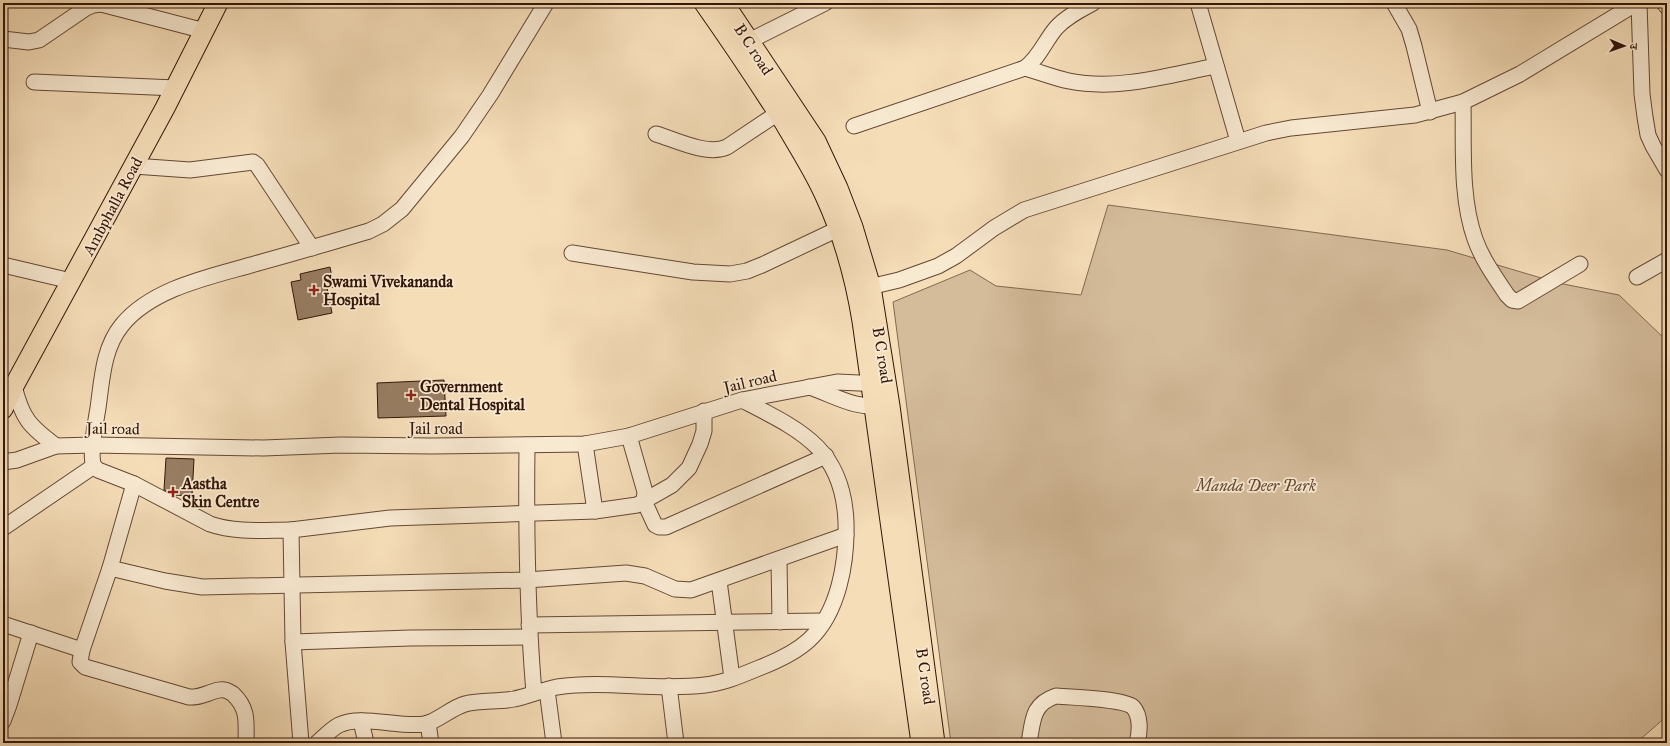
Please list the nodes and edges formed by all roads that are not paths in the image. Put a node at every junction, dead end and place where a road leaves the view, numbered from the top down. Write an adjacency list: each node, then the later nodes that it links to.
1 (218, 3): 12 (main road, Ambphalla Road)
2 (545, 3): 28 (street)
3 (704, 3): 21 (main road)
4 (724, 3): 14 (main road, B C road)
5 (1093, 3): 16 (street)
6 (1198, 3): 15 (street)
7 (1394, 3): 20 (street)
8 (1638, 3): 19 (street); 26 (street)
9 (1664, 3): 11 (street)
10 (820, 4): 14 (street)
11 (1667, 7)
12 (205, 31): 13 (street); 18 (main road, Ambphalla Road)
13 (3, 39)
14 (749, 41): 35 (main road, B C road)
15 (1216, 66): 16 (street); 24 (street)
16 (1025, 68): 22 (street)
17 (34, 82): 18 (street)
18 (176, 88): 25 (main road, Ambphalla Road)
19 (1463, 102): 20 (street); 31 (street)
20 (1430, 112): 24 (street)
21 (778, 113): 23 (street); 27 (main road)
22 (854, 126)
23 (656, 134)
24 (1238, 141): 35 (street)
25 (134, 166): 28 (street); 34 (main road, Ambphalla Road)
26 (1667, 170)
27 (838, 229): 29 (street); 35 (main road)
28 (312, 248): 45 (street)
29 (572, 253)
30 (1667, 260): 33 (street)
31 (1580, 264)
32 (3, 265): 34 (street)
33 (1637, 278)
34 (71, 281): 37 (main road, Ambphalla Road)
35 (864, 289): 36 (main road)
36 (879, 384): 38 (street, Jail road); 40 (main road)
37 (14, 386): 41 (main road, Ambphalla Road); 47 (street)
38 (809, 387): 39 (street, Jail road); 40 (street)
39 (742, 400): 42 (street, Jail road); 48 (street)
40 (882, 407): 74 (main road)
41 (3, 409)
42 (704, 411): 43 (street, Jail road); 52 (street)
43 (629, 436): 44 (street, Jail road); 52 (street)
44 (585, 444): 46 (street, Jail road); 53 (street)
45 (93, 445): 46 (street, Jail road); 47 (street, Jail road); 50 (street)
46 (527, 445): 54 (street)
47 (56, 446): 49 (street, Jail road)
48 (826, 456): 52 (street); 57 (street)
49 (3, 462)
50 (94, 466): 51 (street); 55 (street)
51 (134, 484): 56 (street); 59 (street)
52 (644, 501): 53 (street)
53 (595, 511): 54 (street)
54 (526, 514): 56 (street); 60 (street)
55 (3, 528)
56 (291, 530): 62 (street)
57 (846, 536): 58 (street); 63 (street)
58 (779, 560): 61 (street); 64 (street)
59 (110, 568): 62 (street); 70 (street)
60 (527, 580): 61 (street); 62 (street); 67 (street)
61 (719, 581): 65 (street)
62 (292, 584): 69 (street)
63 (824, 621): 64 (street); 71 (street)
64 (780, 622): 65 (street)
65 (724, 623): 67 (street); 71 (street)
66 (3, 624): 68 (street)
67 (530, 631): 69 (street); 73 (street)
68 (31, 633): 70 (street); 75 (street)
69 (293, 642): 79 (street)
70 (82, 650): 78 (street)
71 (732, 678): 72 (street)
72 (669, 686): 73 (street); 84 (street)
73 (540, 691): 77 (street); 83 (street)
74 (923, 710): 85 (main road); 86 (main road, B C road)
75 (3, 721)
76 (361, 721): 77 (street); 80 (street); 81 (street)
77 (428, 723): 82 (street)
78 (246, 743)
79 (301, 743)
80 (317, 743)
81 (366, 743)
82 (431, 743)
83 (554, 743)
84 (676, 743)
85 (920, 743)
86 (935, 743)
87 (1029, 743): 88 (street)
88 (1137, 743)

